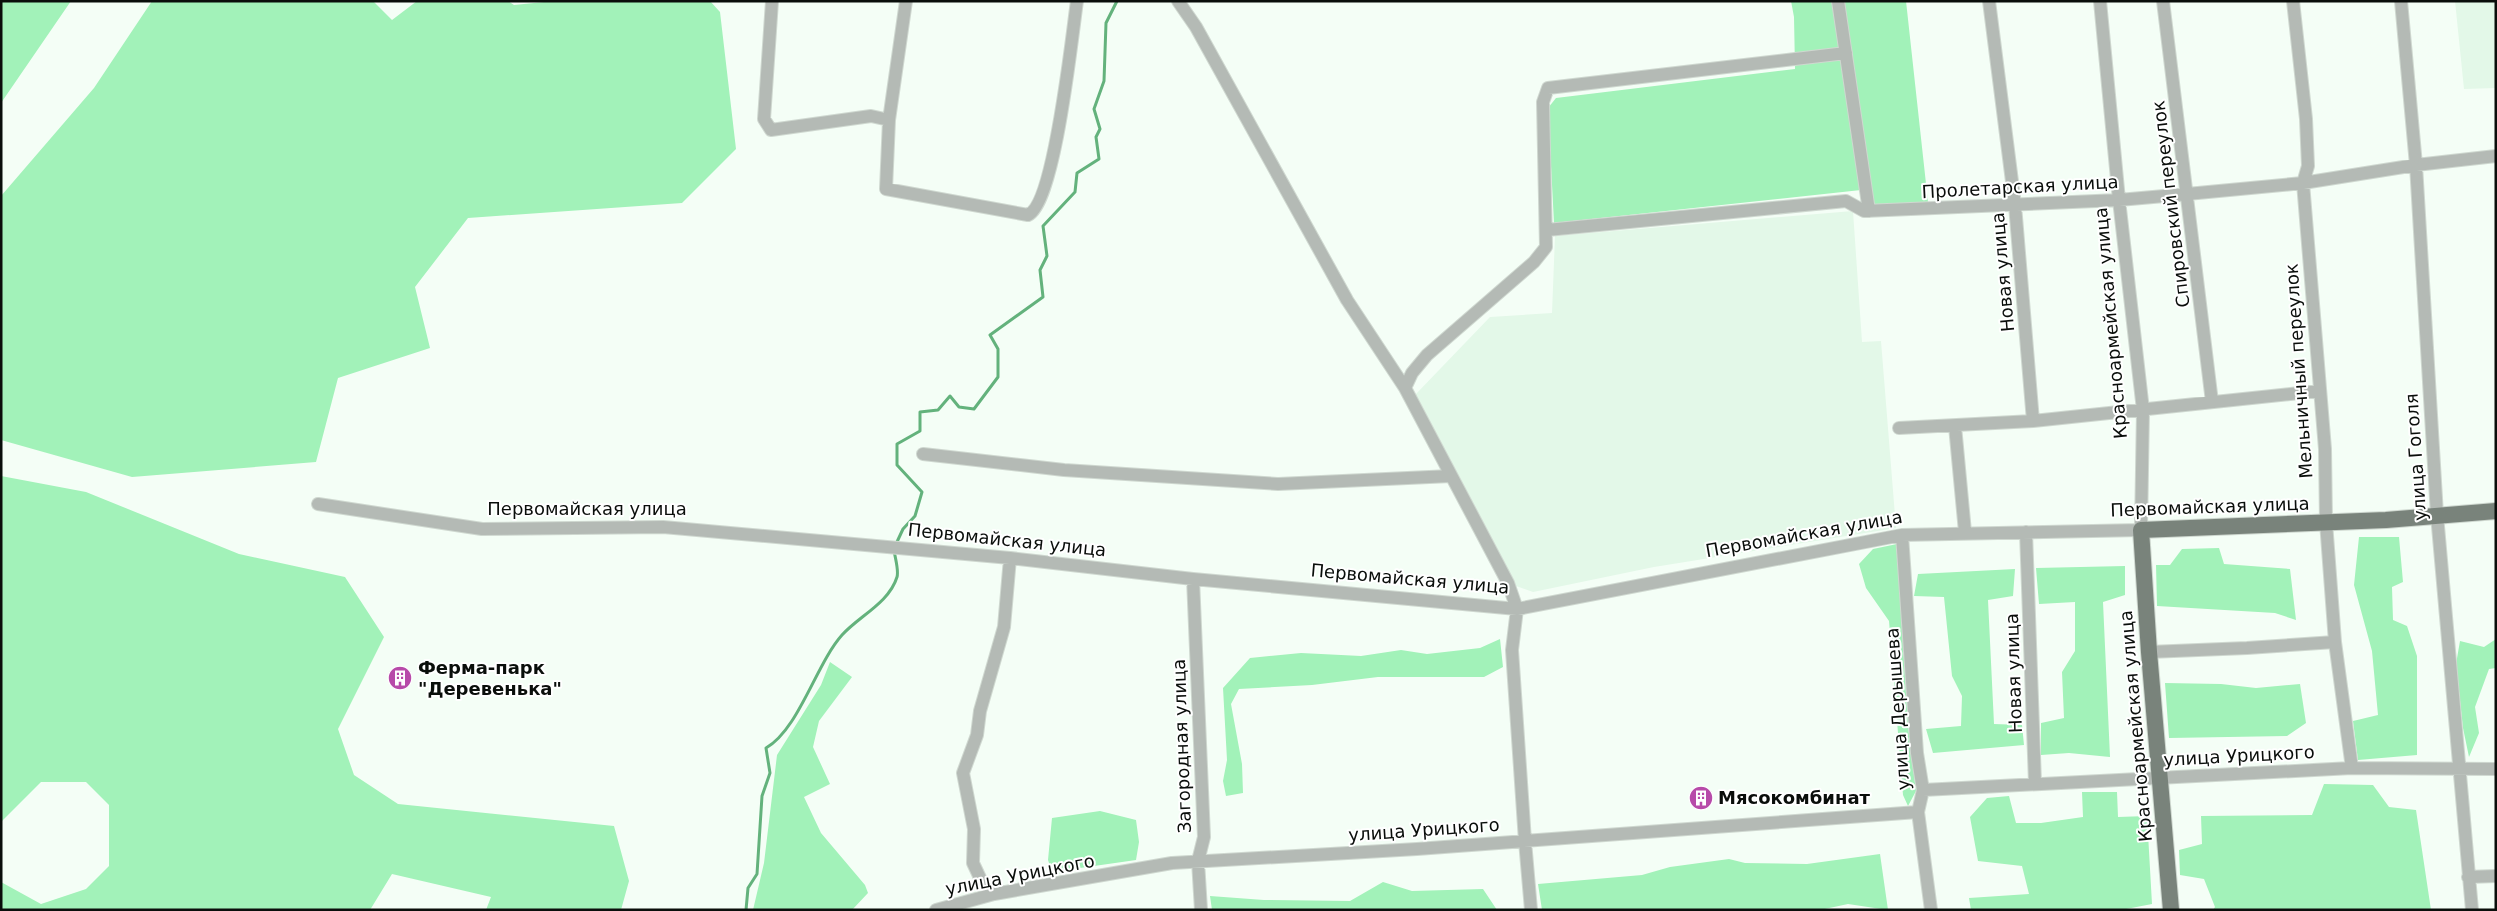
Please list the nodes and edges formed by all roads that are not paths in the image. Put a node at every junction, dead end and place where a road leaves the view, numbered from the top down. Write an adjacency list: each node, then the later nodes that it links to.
1 (772, 1): 12 (street)
2 (906, 1): 12 (street)
3 (1077, 1): 12 (street)
4 (1178, 1): 21 (street)
5 (1838, 1): 11 (street)
6 (1989, 1): 18 (street, Новая улица)
7 (2100, 1): 17 (street, Красноармейская улица)
8 (2163, 1): 16 (street, Спировский переулок)
9 (2293, 1): 15 (street, Мельничный переулок)
10 (2401, 1): 14 (street, улица Гоголя)
11 (1846, 53): 19 (street); 20 (street)
12 (889, 120)
13 (2496, 156): 14 (street, Пролетарская улица)
14 (2416, 165): 15 (street, Пролетарская улица); 32 (street, улица Гоголя)
15 (2303, 183): 16 (street, Пролетарская улица); 22 (street, Мельничный переулок)
16 (2187, 194): 17 (street, Пролетарская улица); 23 (street, Спировский переулок)
17 (2119, 200): 18 (street, Пролетарская улица); 24 (street, Красноармейская улица)
18 (2015, 205): 19 (street, Пролетарская улица); 25 (street, Новая улица)
19 (1869, 211): 20 (street, Пролетарская улица)
20 (1547, 230): 21 (street)
21 (1405, 388): 29 (street)
22 (2319, 391): 23 (street); 33 (street, Мельничный переулок)
23 (2212, 402): 24 (street)
24 (2143, 410): 25 (street); 34 (street, Красноармейская улица)
25 (2033, 421): 26 (street)
26 (1955, 426): 27 (street); 35 (street)
27 (1899, 428)
28 (923, 454): 29 (street)
29 (1451, 476): 40 (street)
30 (318, 504): 38 (street, Первомайская улица)
31 (2496, 511): 32 (main road, Первомайская улица)
32 (2437, 515): 33 (main road, Первомайская улица); 45 (street, улица Гоголя)
33 (2326, 522): 34 (main road, Первомайская улица); 41 (street, Мельничный переулок)
34 (2141, 530): 36 (street, Первомайская улица); 42 (main road, Красноармейская улица)
35 (1965, 532): 36 (street, Первомайская улица); 37 (street, Первомайская улица)
36 (2026, 532): 47 (street, Новая улица)
37 (1902, 535): 40 (street, Первомайская улица); 48 (street, улица Дерышева)
38 (1010, 558): 39 (street, Первомайская улица); 54 (street)
39 (1193, 579): 40 (street, Первомайская улица); 51 (street, Загородная улица)
40 (1517, 609): 50 (street)
41 (2335, 642): 42 (street); 43 (street, Мельничный переулок)
42 (2149, 652): 46 (main road, Красноармейская улица)
43 (2352, 768): 45 (street, улица Урицкого); 46 (street, улица Урицкого)
44 (2496, 769): 45 (street, улица Урицкого)
45 (2459, 770): 53 (street, улица Гоголя)
46 (2160, 777): 47 (street, улица Урицкого); 59 (main road, Красноармейская улица)
47 (2036, 783): 48 (street, улица Урицкого)
48 (1923, 790): 49 (street, улица Дерышева)
49 (1918, 812): 50 (street, улица Урицкого); 58 (street, улица Дерышева)
50 (1524, 841): 51 (street, улица Урицкого); 57 (street)
51 (1198, 861): 54 (street, улица Урицкого); 56 (street, Загородная улица)
52 (2496, 876): 53 (street)
53 (2468, 877): 60 (street, улица Гоголя)
54 (994, 894): 55 (street, улица Урицкого)
55 (936, 910)
56 (1201, 910)
57 (1531, 910)
58 (1931, 910)
59 (2171, 910)
60 (2472, 910)

